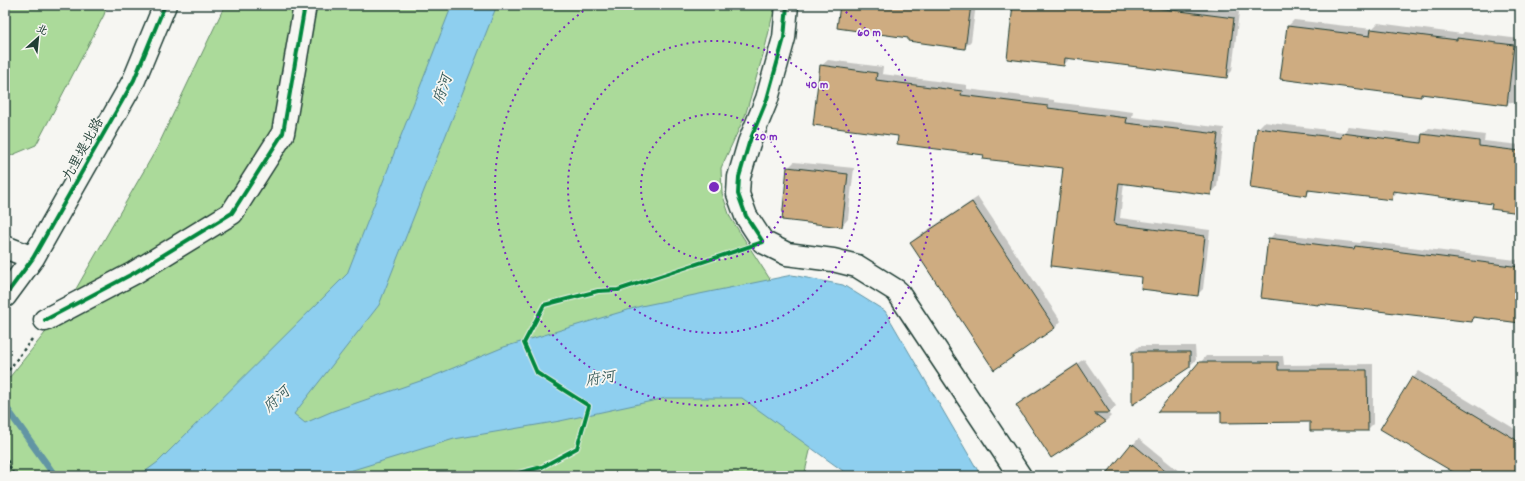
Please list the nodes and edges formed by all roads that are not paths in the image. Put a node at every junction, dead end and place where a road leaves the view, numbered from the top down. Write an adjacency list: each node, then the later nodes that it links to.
1 (165, 5): 5 (street, 九里堤北路)
2 (305, 5): 7 (street)
3 (787, 5): 8 (street)
4 (5, 247): 5 (street)
5 (33, 258): 6 (street, 九里堤北路)
6 (5, 296)
7 (45, 320)
8 (1020, 476)

